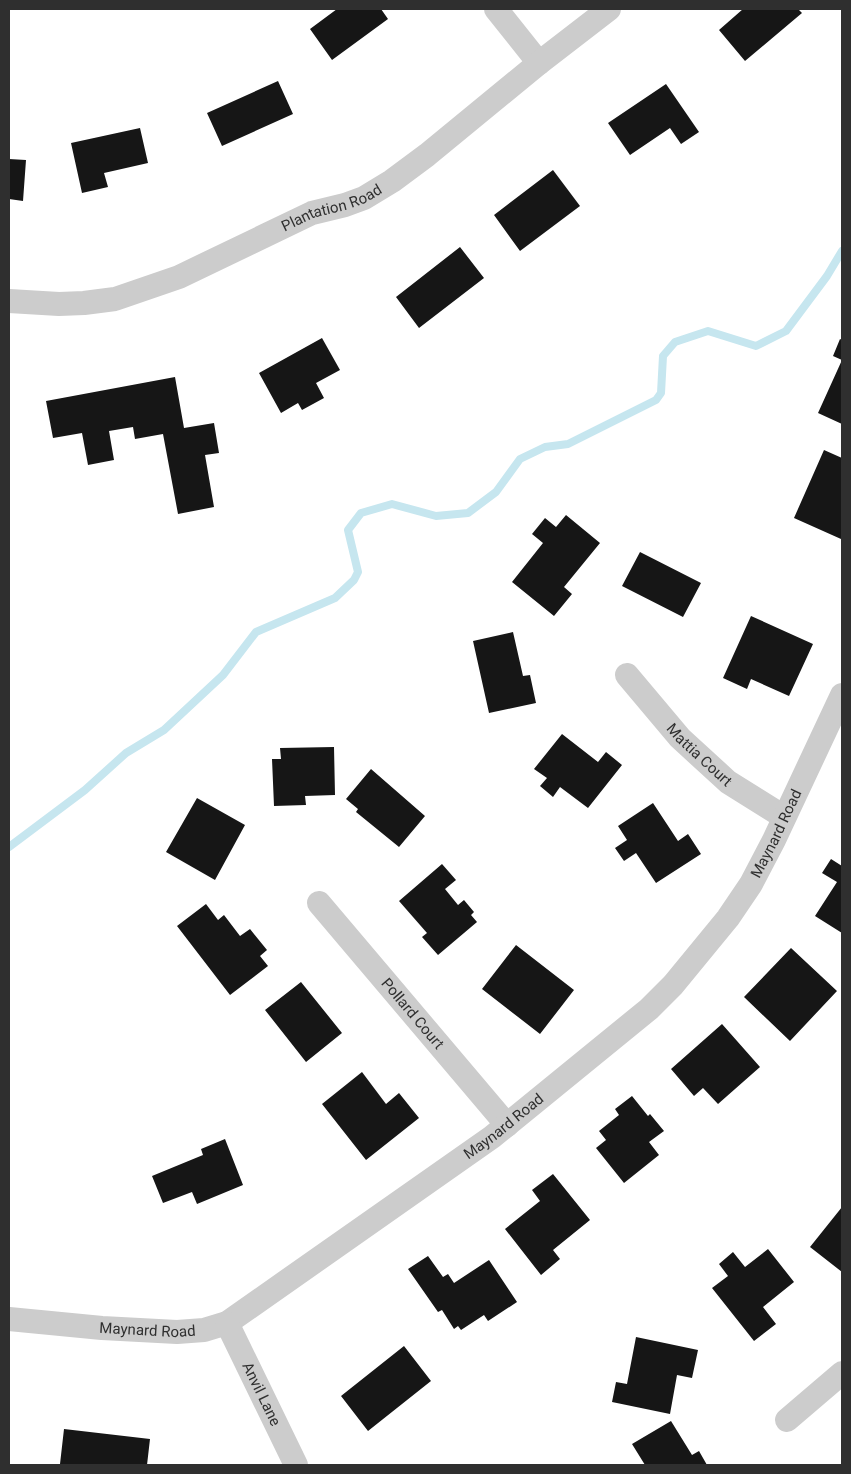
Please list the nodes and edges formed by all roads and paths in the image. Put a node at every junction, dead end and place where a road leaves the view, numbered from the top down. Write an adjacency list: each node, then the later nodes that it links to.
1 (496, 9): 3 (street)
2 (609, 9): 3 (street, Plantation Road)
3 (539, 63): 4 (street, Plantation Road)
4 (9, 301)
5 (627, 675): 7 (street, Mattia Court)
6 (842, 695): 7 (street, Maynard Road)
7 (784, 818): 9 (street, Maynard Road)
8 (319, 903): 9 (street, Pollard Court)
9 (507, 1125): 11 (street, Maynard Road)
10 (9, 1319): 11 (street, Maynard Road)
11 (227, 1323): 14 (street, Anvil Lane)
12 (842, 1373): 13 (street)
13 (787, 1420)
14 (296, 1465)

